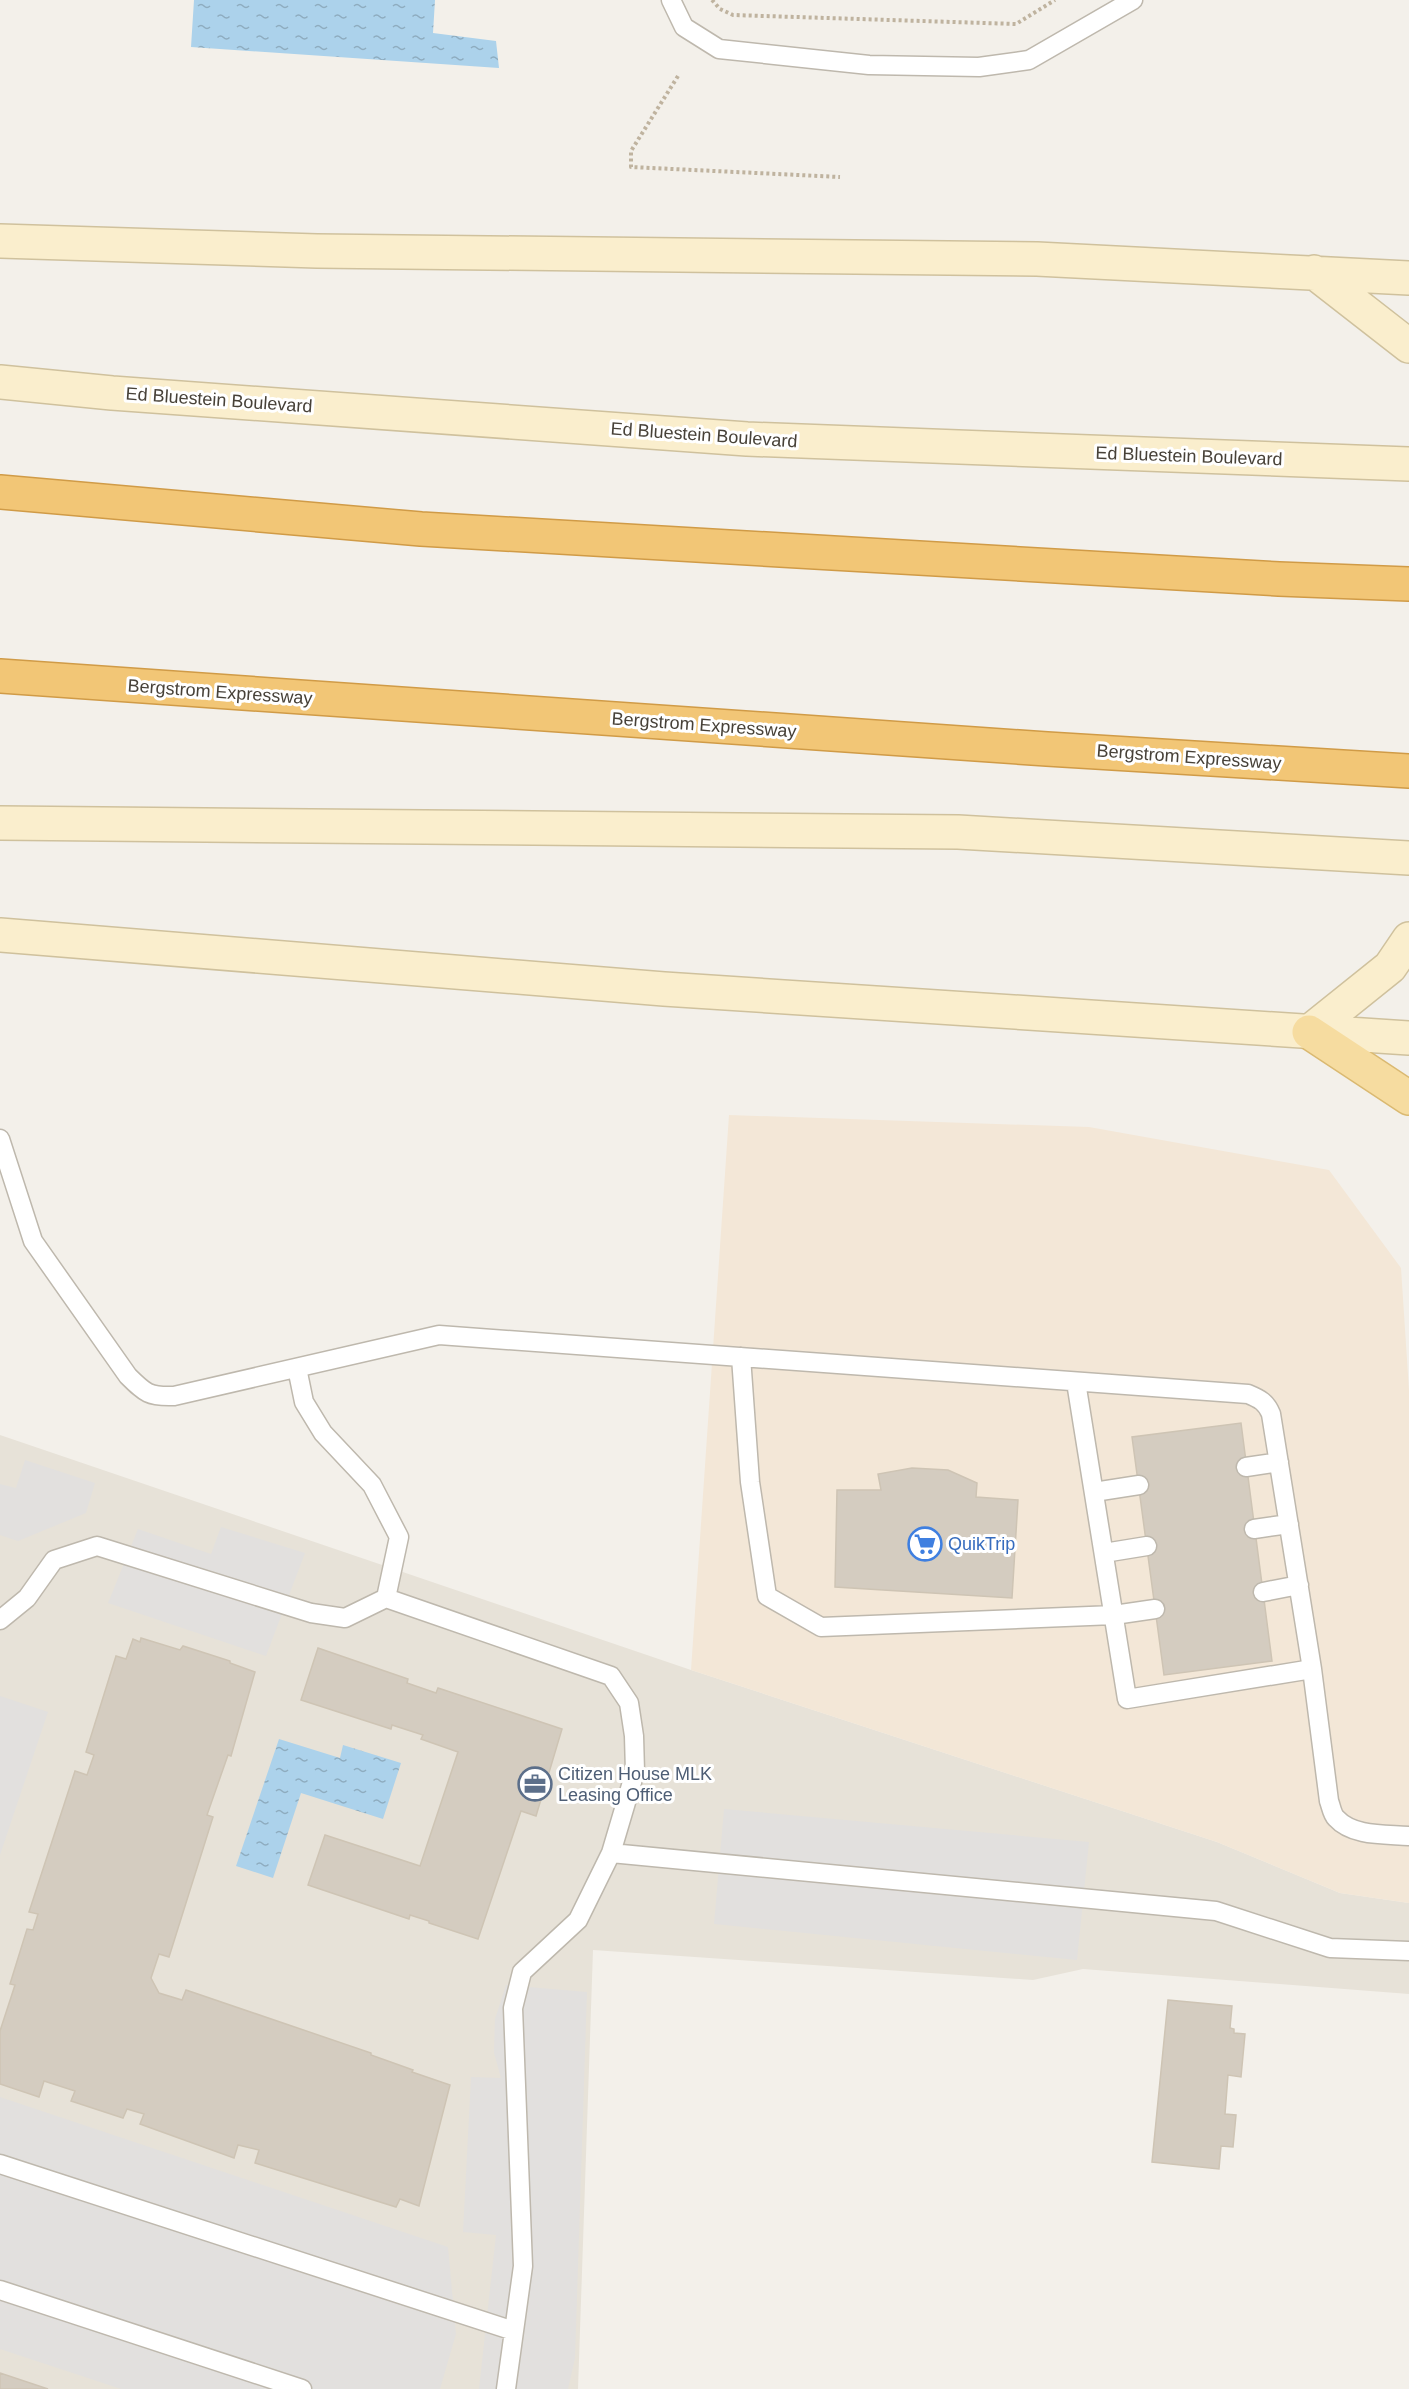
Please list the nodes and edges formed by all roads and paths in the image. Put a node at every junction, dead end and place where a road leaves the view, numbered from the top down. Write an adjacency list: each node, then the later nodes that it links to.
1 (671, 0): 3 (lane)
2 (1055, 0): 4 (path)
3 (1133, 0)
4 (720, 9)
5 (678, 76): 6 (path)
6 (840, 177)
7 (0, 241): 8 (main road)
8 (1314, 272): 9 (main road); 10 (main road)
9 (1409, 278)
10 (1409, 346)
11 (0, 382): 12 (main road, Ed Bluestein Boulevard)
12 (1409, 464)
13 (0, 492): 14 (highway)
14 (1409, 584)
15 (0, 676): 16 (highway, Bergstrom Expressway)
16 (1409, 771)
17 (0, 824): 18 (main road)
18 (1409, 858)
19 (0, 935): 21 (main road)
20 (1409, 939): 21 (main road)
21 (1309, 1032): 22 (main road); 23 (main road)
22 (1409, 1038)
23 (1409, 1098)
24 (0, 1139): 26 (lane)
25 (741, 1358): 26 (lane); 27 (lane); 40 (lane)
26 (297, 1368): 38 (lane)
27 (1076, 1382): 28 (lane); 31 (lane)
28 (1279, 1462): 29 (lane); 32 (lane)
29 (1246, 1467)
30 (1138, 1485): 31 (lane)
31 (1094, 1492): 35 (lane)
32 (1289, 1524): 33 (lane); 36 (lane)
33 (1254, 1529)
34 (1147, 1546): 35 (lane)
35 (1104, 1553): 40 (lane)
36 (1299, 1585): 37 (lane); 42 (lane)
37 (1263, 1592)
38 (386, 1598): 41 (lane); 44 (lane)
39 (1155, 1609): 40 (lane)
40 (1114, 1615): 42 (lane)
41 (0, 1620)
42 (1312, 1669): 43 (lane)
43 (1409, 1836)
44 (611, 1853): 45 (lane); 48 (lane)
45 (1409, 1951)
46 (0, 2164): 48 (lane)
47 (0, 2290): 49 (lane)
48 (514, 2331): 50 (lane)
49 (302, 2389)
50 (506, 2389)

